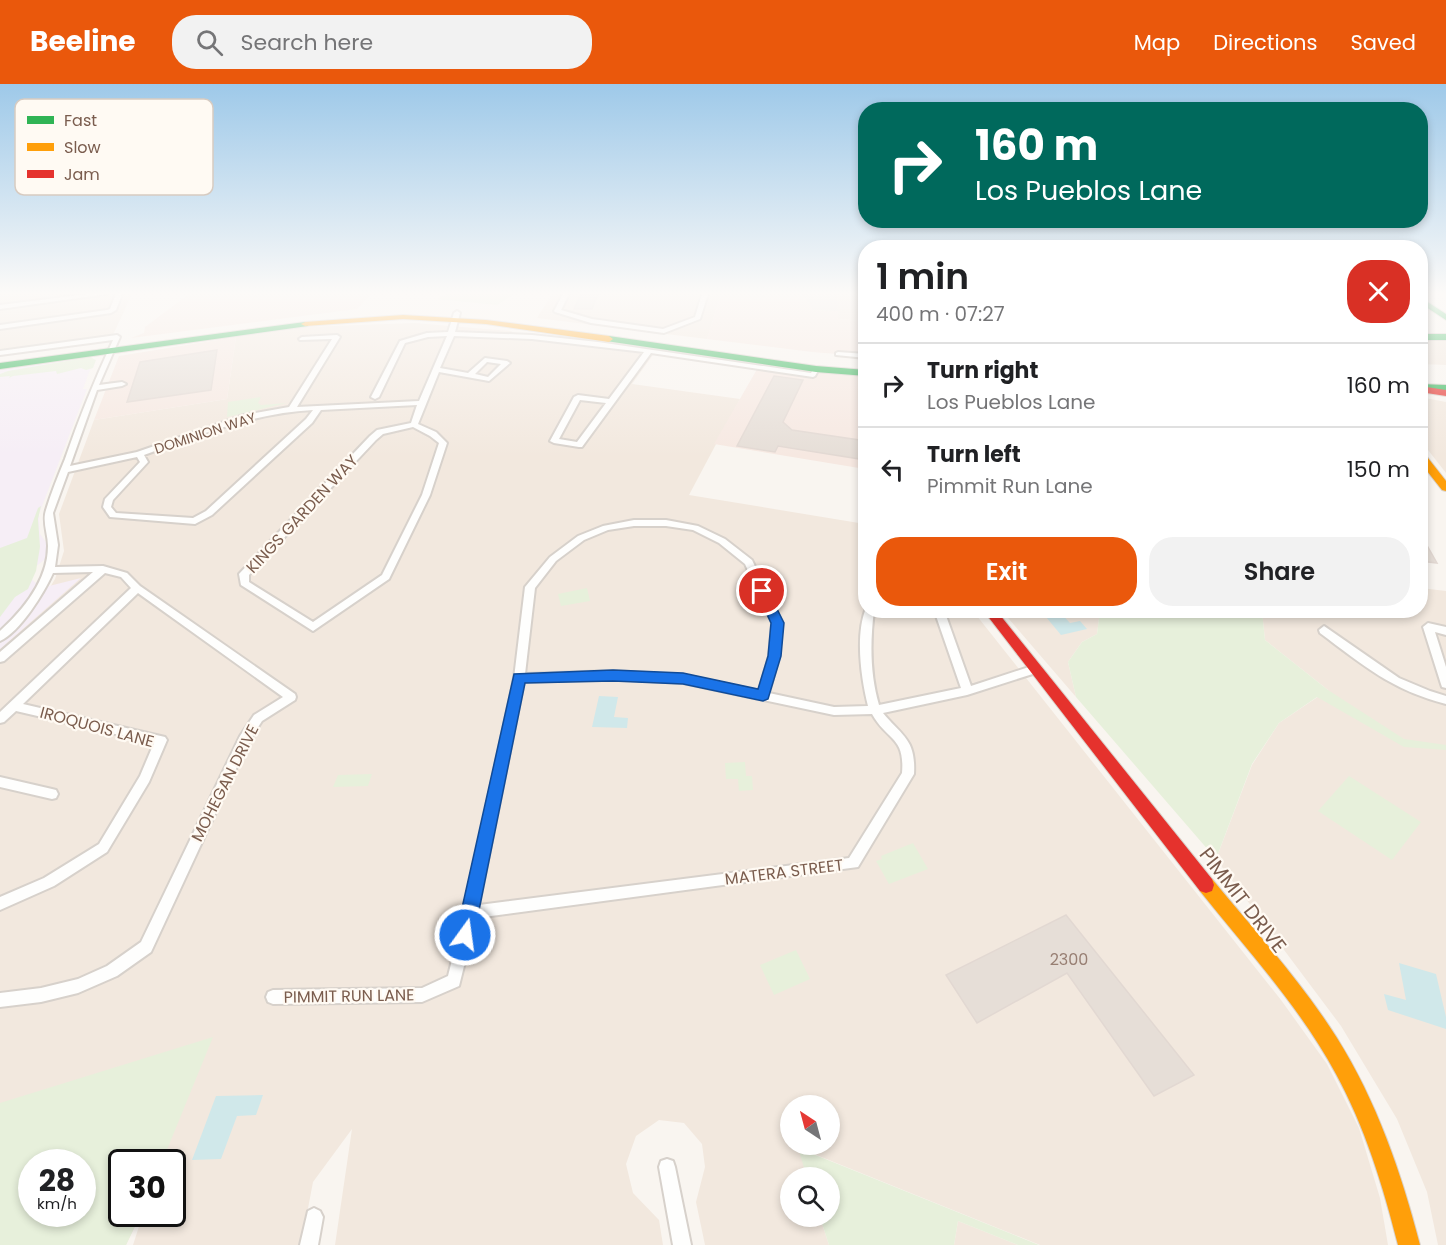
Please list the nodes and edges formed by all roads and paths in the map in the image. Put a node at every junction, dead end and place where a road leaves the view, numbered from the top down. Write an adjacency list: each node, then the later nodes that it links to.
1 (35, 348): 12 (street)
2 (109, 348): 15 (main road)
3 (110, 348): 17 (main road)
4 (111, 348): 25 (street)
5 (330, 348): 34 (street)
6 (399, 348): 30 (street)
7 (445, 348): 18 (street)
8 (619, 348): 11 (street)
9 (675, 348): 19 (main road)
10 (750, 348): 16 (main road)
11 (648, 352): 19 (street); 31 (street)
12 (0, 353)
13 (838, 354): 14 (street)
14 (858, 355)
15 (0, 360)
16 (858, 364)
17 (0, 366)
18 (436, 369): 21 (street); 32 (street)
19 (816, 369): 20 (main road)
20 (858, 372)
21 (471, 375)
22 (1428, 381): 23 (main road)
23 (1446, 381)
24 (122, 384): 25 (street)
25 (94, 388): 38 (street)
26 (1428, 388): 27 (main road)
27 (1446, 388)
28 (1428, 390): 29 (main road)
29 (1446, 393)
30 (375, 397)
31 (612, 402): 31 (street)
32 (419, 403): 33 (street, DOMINION WAY); 35 (street)
33 (319, 408): 34 (street, DOMINION WAY); 36 (street)
34 (291, 409): 36 (street, DOMINION WAY)
35 (414, 425): 35 (street, KINGS GARDEN WAY)
36 (139, 454): 38 (street, DOMINION WAY)
37 (1428, 465): 39 (main road)
38 (64, 470): 41 (street)
39 (1446, 488)
40 (103, 569): 41 (street, MOHEGAN DRIVE); 42 (street, MOHEGAN DRIVE); 49 (street)
41 (48, 570): 48 (street)
42 (137, 588): 56 (street, IROQUOIS LANE); 64 (street, MOHEGAN DRIVE)
43 (868, 618): 57 (street)
44 (942, 618): 53 (street)
45 (995, 618): 50 (main road, PIMMIT DRIVE)
46 (1324, 630): 55 (street)
47 (1446, 631): 52 (street)
48 (0, 637)
49 (0, 658)
50 (1035, 669): 53 (street); 69 (main road, PIMMIT DRIVE)
51 (519, 678): 54 (street); 54 (street, PIMMIT RUN LANE); 62 (street, PIMMIT RUN LANE)
52 (1446, 684)
53 (967, 691): 57 (street)
54 (763, 695): 57 (street)
55 (1446, 700)
56 (14, 706): 58 (street, IROQUOIS LANE); 61 (street, IROQUOIS LANE)
57 (875, 710): 62 (street, MATERA STREET)
58 (0, 719)
59 (0, 782): 60 (street)
60 (52, 794)
61 (0, 904)
62 (471, 912): 63 (street, PIMMIT RUN LANE)
63 (273, 997)
64 (0, 1000)
65 (667, 1167): 68 (street)
66 (314, 1217): 67 (street)
67 (309, 1245)
68 (682, 1245)
69 (1409, 1245)

